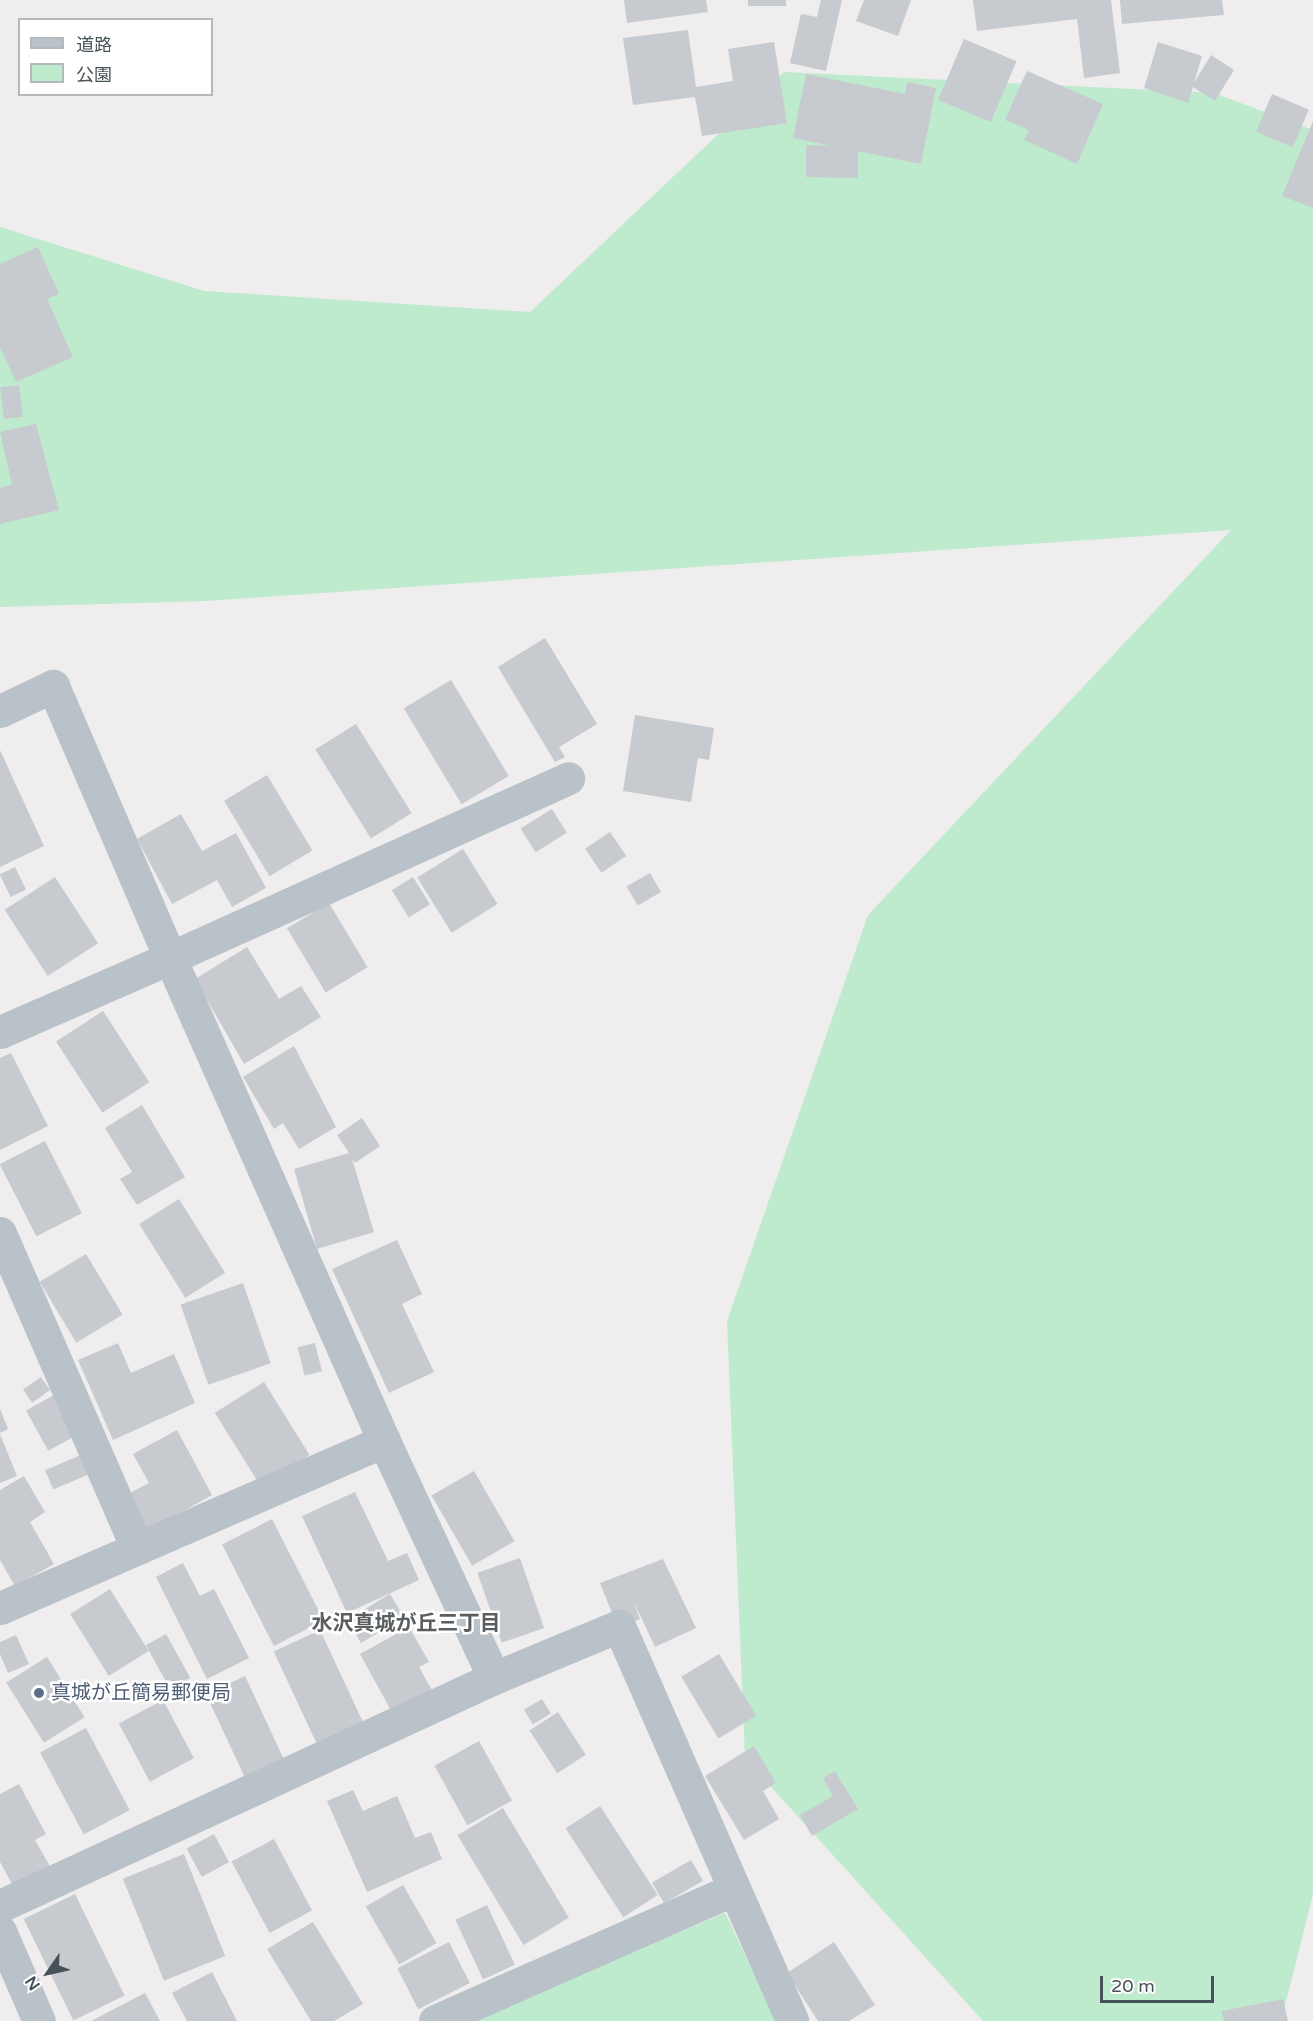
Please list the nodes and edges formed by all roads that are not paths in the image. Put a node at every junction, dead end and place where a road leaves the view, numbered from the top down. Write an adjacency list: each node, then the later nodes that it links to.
1 (0, 711): 3 (street)
2 (568, 778): 3 (street)
3 (170, 958): 4 (street); 6 (street)
4 (0, 1032)
5 (0, 1233): 7 (street)
6 (384, 1441): 7 (street); 9 (street)
7 (137, 1548): 8 (street)
8 (0, 1608)
9 (494, 1678): 10 (street); 11 (street)
10 (734, 1889): 14 (street); 15 (street)
11 (0, 1906)
12 (0, 1931): 13 (street)
13 (39, 2021)
14 (435, 2021)
15 (792, 2021)

